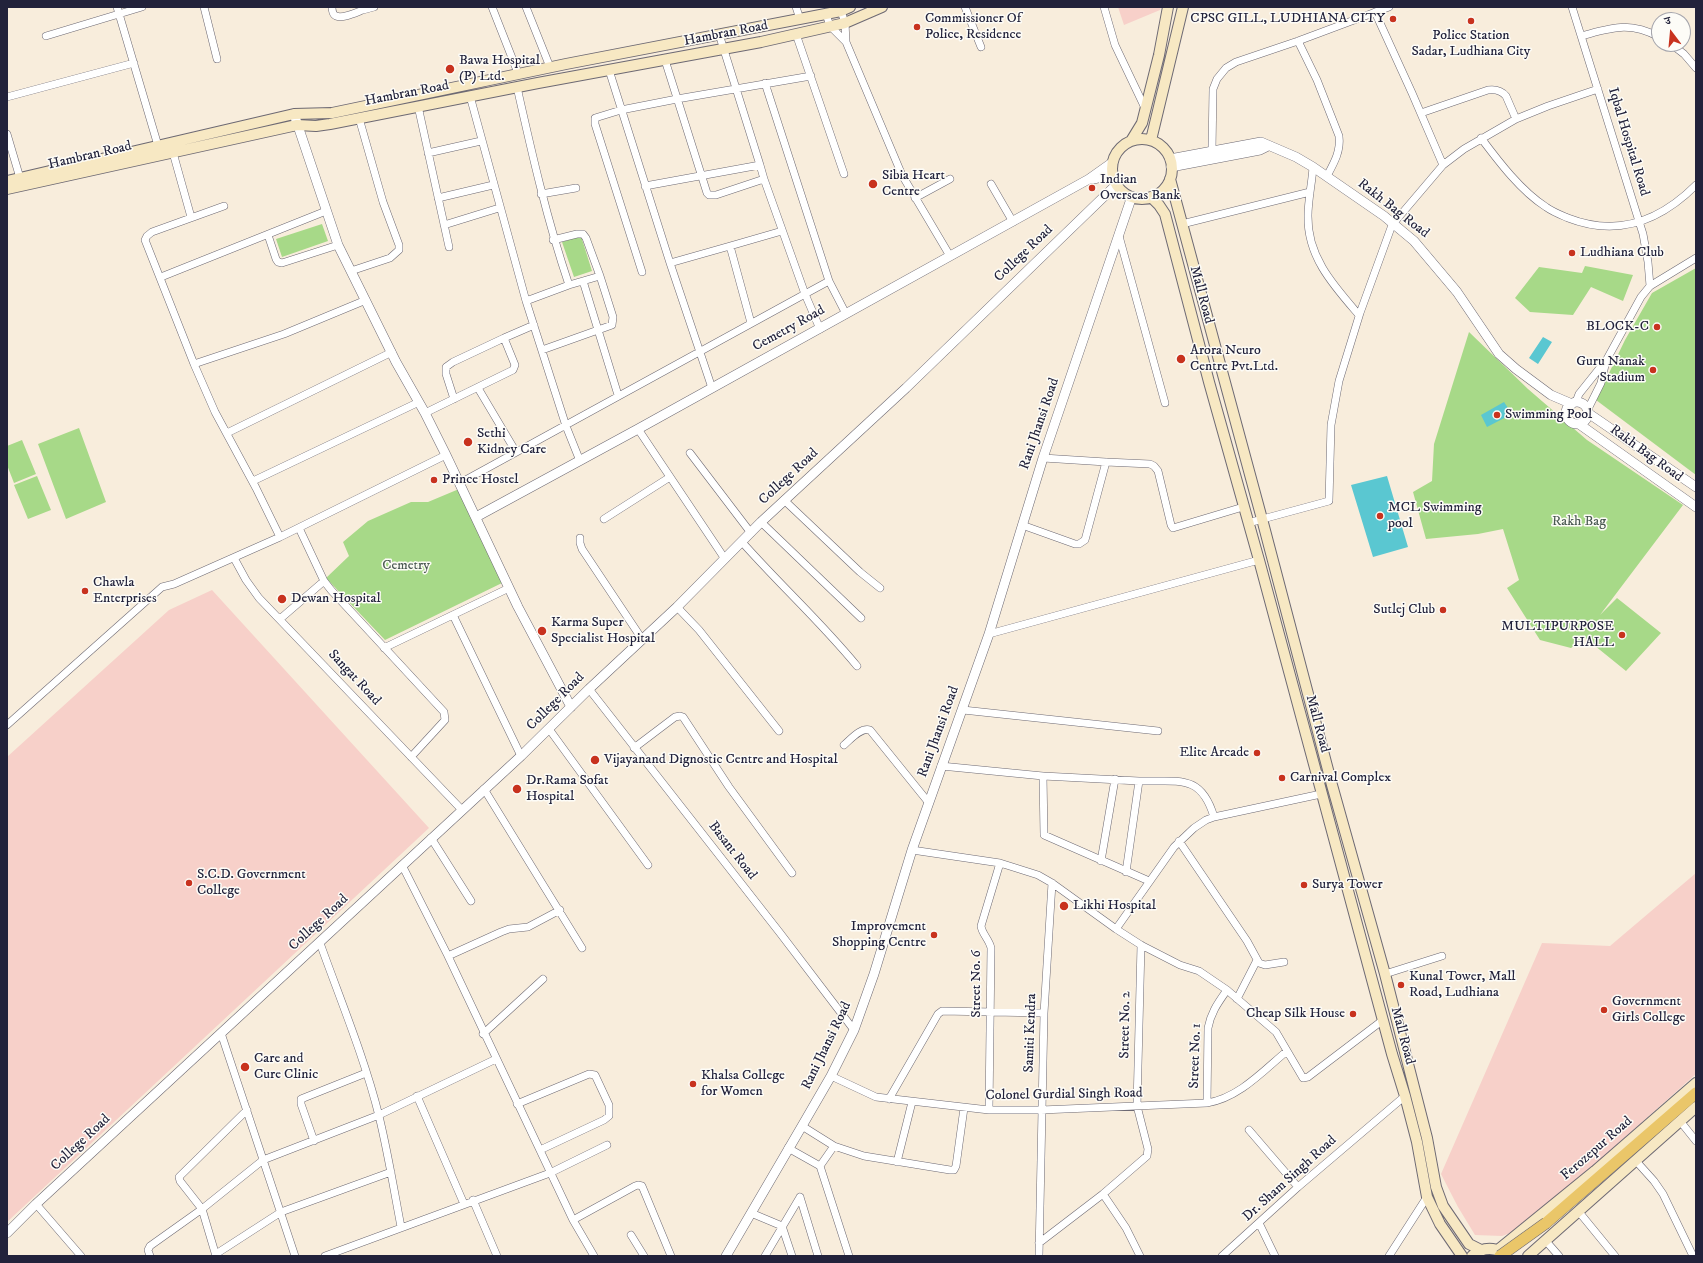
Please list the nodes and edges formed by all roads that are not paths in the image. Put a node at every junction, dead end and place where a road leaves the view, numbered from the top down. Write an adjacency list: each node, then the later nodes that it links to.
1 (142, 7): 17 (street)
2 (204, 7): 33 (street)
3 (332, 7): 15 (street)
4 (374, 7): 15 (street)
5 (492, 7): 39 (street)
6 (526, 7): 36 (street)
7 (796, 7): 20 (street)
8 (882, 7): 21 (main road, Hambran Road)
9 (965, 7): 30 (street)
10 (1104, 7): 49 (street)
11 (1168, 7): 49 (main road)
12 (1183, 7): 58 (main road)
13 (1388, 7): 18 (street)
14 (1572, 7): 27 (street, Iqbal Hospital Road)
15 (363, 9)
16 (845, 9): 19 (main road, Hambran Road); 21 (street)
17 (118, 10): 26 (street); 35 (street)
18 (1375, 12): 28 (street); 51 (street)
19 (826, 14): 20 (main road, Hambran Road); 22 (street)
20 (800, 19): 24 (main road, Hambran Road)
21 (845, 23): 22 (main road, Hambran Road); 29 (street)
22 (830, 26): 25 (main road, Hambran Road); 29 (street)
23 (1651, 33): 27 (street)
24 (719, 34): 31 (street); 36 (main road, Hambran Road)
25 (796, 34): 31 (main road, Hambran Road); 40 (street)
26 (46, 36)
27 (1581, 36): 44 (street, Iqbal Hospital Road)
28 (1298, 41): 64 (street); 73 (street)
29 (846, 42): 92 (street)
30 (981, 47)
31 (723, 49): 34 (main road, Hambran Road); 43 (street)
32 (1681, 52): 37 (street)
33 (217, 59)
34 (665, 60): 38 (main road, Hambran Road); 47 (street)
35 (134, 63): 46 (street); 63 (street)
36 (550, 67): 39 (main road, Hambran Road)
37 (1696, 68)
38 (609, 70): 42 (main road, Hambran Road); 50 (street)
39 (518, 73): 52 (main road, Hambran Road)
40 (810, 76): 41 (street); 71 (street)
41 (765, 84): 43 (street); 117 (street)
42 (517, 87): 45 (main road, Hambran Road); 88 (street)
43 (735, 89): 47 (street); 68 (street)
44 (1598, 89): 54 (street); 98 (street, Iqbal Hospital Road)
45 (470, 96): 48 (main road, Hambran Road); 59 (street)
46 (7, 97)
47 (677, 99): 50 (street); 72 (street)
48 (418, 106): 53 (main road, Hambran Road); 65 (street)
49 (1146, 108): 60 (main road)
50 (621, 110): 84 (street); 113 (street)
51 (1421, 113): 54 (street); 69 (street)
52 (294, 114): 55 (street); 62 (main road, Hambran Road)
53 (359, 118): 55 (main road, Hambran Road); 112 (street)
54 (1516, 119): 57 (street)
55 (297, 125): 62 (main road, Hambran Road); 95 (street)
56 (7, 134): 74 (street)
57 (1481, 138): 69 (street); 98 (street)
58 (1151, 140): 60 (main road); 67 (main road)
59 (481, 141): 65 (street); 82 (street)
60 (1131, 141): 66 (main road)
61 (1268, 146): 64 (street, Rakh Bag Road); 67 (street); 70 (street, Rakh Bag Road)
62 (171, 147): 63 (main road, Hambran Road); 96 (street)
63 (159, 150): 74 (main road, Hambran Road); 86 (main road, Hambran Road)
64 (1212, 150): 67 (street, Rakh Bag Road)
65 (428, 153): 91 (street)
66 (1113, 162): 76 (street, Cemetry Road); 79 (main road)
67 (1171, 163): 77 (main road)
68 (760, 165): 72 (street); 78 (street)
69 (1443, 165): 101 (street)
70 (1313, 166): 73 (street, Rakh Bag Road); 87 (street)
71 (844, 174)
72 (701, 176): 78 (street); 84 (street)
73 (1327, 176): 101 (street, Rakh Bag Road)
74 (20, 178): 80 (main road, Hambran Road)
75 (950, 179): 92 (street)
76 (1089, 179): 79 (street); 97 (street, Cemetry Road)
77 (1170, 179): 90 (main road); 99 (main road, Mall Road)
78 (764, 180): 102 (street)
79 (1115, 180): 89 (main road); 160 (street, College Road)
80 (7, 181)
81 (991, 184): 97 (street)
82 (493, 185): 91 (street); 94 (street)
83 (1696, 185): 98 (street)
84 (645, 186): 111 (street)
85 (576, 188): 88 (street)
86 (7, 189)
87 (1310, 192): 99 (street); 124 (street)
88 (541, 194): 105 (street)
89 (1132, 196): 90 (main road); 104 (street, Rani Jhansi Road)
90 (1151, 197): 162 (main road, Mall Road)
91 (438, 198): 100 (street)
92 (915, 198): 109 (street)
93 (224, 206): 96 (street)
94 (500, 208): 100 (street); 122 (street)
95 (326, 211): 103 (street); 106 (street)
96 (191, 217): 115 (street)
97 (1013, 222): 109 (street, Cemetry Road)
98 (1639, 222): 119 (street, Iqbal Hospital Road)
99 (1182, 224): 165 (main road, Mall Road)
100 (444, 225): 108 (street)
101 (1392, 225): 124 (street); 138 (street, Rakh Bag Road)
102 (782, 231): 107 (street); 120 (street)
103 (268, 235): 106 (street); 115 (street)
104 (1119, 236): 141 (street); 153 (street, Rani Jhansi Road)
105 (553, 240): 114 (street); 118 (street)
106 (338, 245): 112 (street)
107 (730, 246): 111 (street); 125 (street)
108 (449, 247)
109 (950, 256): 123 (street, Cemetry Road)
110 (1696, 258): 119 (street)
111 (670, 263): 132 (street)
112 (351, 271): 121 (street)
113 (642, 272)
114 (600, 276): 116 (street); 128 (street)
115 (161, 277): 134 (street)
116 (582, 281): 118 (street); 128 (street)
117 (829, 281): 120 (street); 123 (street)
118 (568, 285): 122 (street)
119 (1650, 286): 133 (street)
120 (805, 294): 125 (street); 127 (street)
121 (366, 300): 131 (street); 134 (street)
122 (526, 301): 126 (street)
123 (846, 314): 127 (street, Cemetry Road)
124 (1359, 315): 165 (street)
125 (751, 323): 132 (street)
126 (534, 325): 129 (street); 130 (street)
127 (820, 329): 136 (street, Cemetry Road)
128 (597, 331): 130 (street); 137 (street)
129 (504, 338): 135 (street); 139 (street)
130 (542, 350): 147 (street)
131 (392, 352): 140 (street); 149 (street)
132 (698, 352): 136 (street); 137 (street)
133 (1607, 359): 142 (street); 143 (street)
134 (194, 364): 149 (street)
135 (478, 388): 139 (street); 150 (street)
136 (712, 388): 148 (street, Cemetry Road)
137 (618, 395): 147 (street)
138 (1552, 395): 142 (street, Rakh Bag Road); 145 (street, Rakh Bag Road)
139 (454, 399): 144 (street)
140 (418, 402): 144 (street); 157 (street)
141 (1165, 403)
142 (1574, 403): 143 (street); 145 (street)
143 (1588, 411): 146 (street); 159 (street)
144 (425, 413): 152 (street)
145 (1566, 414): 146 (street)
146 (1579, 424): 161 (street, Rakh Bag Road)
147 (566, 426): 150 (street); 154 (street)
148 (638, 429): 154 (street, Cemetry Road); 156 (street)
149 (227, 433): 157 (street)
150 (516, 452): 158 (street)
151 (690, 452): 170 (street)
152 (446, 455): 158 (street); 169 (street)
153 (1043, 458): 155 (street); 168 (street, Rani Jhansi Road)
154 (580, 461): 163 (street, Cemetry Road)
155 (1106, 462): 162 (street); 168 (street)
156 (670, 477): 164 (street); 175 (street)
157 (253, 481): 171 (street)
158 (460, 483): 163 (street)
159 (1696, 487)
160 (784, 500): 166 (street, College Road); 179 (street)
161 (1696, 507)
162 (1243, 508): 167 (main road, Mall Road)
163 (476, 517): 178 (street)
164 (604, 519)
165 (1262, 519): 167 (street); 229 (main road, Mall Road)
166 (761, 522): 170 (street, College Road); 182 (street)
167 (1248, 523): 176 (main road, Mall Road)
168 (1022, 525): 184 (street, Rani Jhansi Road)
169 (299, 528): 171 (street); 177 (street)
170 (750, 533): 173 (street, College Road)
171 (280, 537): 174 (street)
172 (580, 538): 185 (street)
173 (742, 542): 175 (street, College Road); 187 (street)
174 (234, 558): 183 (street, Sangat Road); 191 (street)
175 (725, 559): 180 (street, College Road)
176 (1259, 560): 184 (street); 204 (main road, Mall Road)
177 (324, 581): 183 (street); 186 (street)
178 (509, 588): 181 (street); 189 (street)
179 (880, 588)
180 (678, 607): 185 (street, College Road); 193 (street)
181 (452, 615): 186 (street); 197 (street)
182 (861, 618)
183 (280, 619): 198 (street, Sangat Road)
184 (989, 634): 190 (street, Rani Jhansi Road)
185 (642, 639): 188 (street, College Road)
186 (384, 648): 198 (street)
187 (857, 666)
188 (589, 689): 189 (street, College Road); 196 (street, Basant Road)
189 (571, 707): 192 (street, College Road)
190 (963, 710): 194 (street); 199 (street, Rani Jhansi Road)
191 (7, 725)
192 (549, 729): 197 (street, College Road); 214 (street)
193 (779, 731)
194 (1158, 731)
195 (844, 745): 205 (street)
196 (634, 748): 216 (street); 236 (street, Basant Road)
197 (521, 756): 203 (street, College Road)
198 (411, 758): 206 (street, Sangat Road)
199 (941, 766): 200 (street); 205 (street, Rani Jhansi Road)
200 (1043, 776): 201 (street); 211 (street)
201 (1115, 779): 202 (street); 211 (street)
202 (1139, 781): 207 (street); 215 (street)
203 (484, 789): 206 (street, College Road); 220 (street)
204 (1321, 794): 207 (street); 235 (main road, Mall Road)
205 (929, 803): 210 (street, Rani Jhansi Road)
206 (462, 810): 208 (street, College Road)
207 (1214, 817): 209 (street)
208 (431, 838): 213 (street, College Road); 219 (street)
209 (1179, 841): 217 (street); 227 (street)
210 (912, 850): 212 (street); 236 (street, Rani Jhansi Road)
211 (1101, 861): 215 (street)
212 (1000, 862): 218 (street); 233 (street, Street No. 6)
213 (402, 865): 222 (street, College Road); 225 (street)
214 (648, 865)
215 (1126, 872): 217 (street)
216 (792, 873)
217 (1149, 881): 221 (street)
218 (1052, 883): 221 (street); 234 (street, Samiti Kendra)
219 (470, 901)
220 (560, 910): 224 (street); 225 (street)
221 (1116, 929): 223 (street)
222 (320, 942): 237 (street, College Road); 241 (street)
223 (1141, 944): 231 (street); 251 (street, Street No. 2)
224 (582, 948)
225 (448, 956): 238 (street)
226 (1442, 956): 229 (street)
227 (1257, 960): 228 (street); 232 (street)
228 (1284, 962)
229 (1385, 974): 292 (main road, Mall Road)
230 (543, 980): 238 (street)
231 (1228, 990): 232 (street); 249 (street, Street No. 1)
232 (1237, 999): 239 (street)
233 (990, 1012): 234 (street); 247 (street); 255 (street, Street No. 6)
234 (1044, 1013): 256 (street, Samiti Kendra)
235 (1383, 1020): 239 (street); 246 (main road, Mall Road)
236 (854, 1030): 242 (street, Rani Jhansi Road)
237 (221, 1033): 254 (street); 277 (street, College Road)
238 (483, 1034): 240 (street)
239 (1287, 1051): 249 (street, Colonel Gurdial Singh Road)
240 (496, 1059): 245 (street); 250 (street)
241 (366, 1073): 257 (street); 261 (street)
242 (831, 1076): 247 (street, Colonel Gurdial Singh Road); 259 (street, Rani Jhansi Road)
243 (1696, 1083): 285 (main road, Ferozepur Road)
244 (1696, 1093): 285 (main road)
245 (417, 1096): 257 (street); 278 (street)
246 (1405, 1096): 273 (street, Dr. Sham Singh Road); 275 (main road, Mall Road)
247 (889, 1099): 248 (street, Colonel Gurdial Singh Road)
248 (912, 1102): 253 (street, Colonel Gurdial Singh Road); 269 (street)
249 (1207, 1103): 251 (street, Colonel Gurdial Singh Road)
250 (517, 1104): 266 (street); 266 (street)
251 (1137, 1106): 256 (street, Colonel Gurdial Singh Road); 274 (street, Street No. 2)
252 (1696, 1107): 258 (main road)
253 (964, 1108): 255 (street, Colonel Gurdial Singh Road); 269 (street)
254 (247, 1110): 267 (street); 279 (street)
255 (989, 1110): 256 (street, Colonel Gurdial Singh Road)
256 (1041, 1110): 291 (street, Samiti Kendra)
257 (379, 1115): 261 (street); 271 (street)
258 (1680, 1121): 262 (street); 268 (main road)
259 (802, 1126): 264 (street); 265 (street, Rani Jhansi Road)
260 (1249, 1130): 273 (street)
261 (314, 1141): 267 (street)
262 (1696, 1141)
263 (607, 1145): 272 (street)
264 (834, 1146): 269 (street); 270 (street)
265 (788, 1148): 270 (street); 282 (street, Rani Jhansi Road)
266 (540, 1150): 272 (street)
267 (264, 1160): 279 (street); 280 (street)
268 (1636, 1161): 281 (main road); 319 (street)
269 (897, 1162)
270 (820, 1166): 307 (street)
271 (391, 1172): 280 (street); 287 (street)
272 (550, 1173): 276 (street); 283 (street)
273 (1298, 1187): 284 (street, Dr. Sham Singh Road)
274 (1103, 1194): 291 (street); 309 (street)
275 (1427, 1197): 312 (street); 313 (main road, Mall Road)
276 (474, 1200): 278 (street); 299 (street)
277 (36, 1204): 288 (street, College Road); 295 (street)
278 (464, 1204): 287 (street)
279 (202, 1209): 294 (street); 296 (street)
280 (281, 1212): 294 (street); 297 (street)
281 (1579, 1212): 290 (main road); 318 (street)
282 (751, 1213): 286 (street); 303 (street, Rani Jhansi Road)
283 (573, 1220): 300 (street); 302 (street)
284 (1260, 1223): 310 (street, Dr. Sham Singh Road); 311 (street)
285 (1539, 1224): 290 (main road); 293 (main road, bridge); 293 (main road, Ferozepur Road)
286 (782, 1226): 304 (street); 305 (street); 306 (street)
287 (401, 1227): 298 (street)
288 (7, 1233)
289 (631, 1235): 301 (street)
290 (1547, 1238): 316 (main road); 317 (street)
291 (1039, 1243): 308 (street, Samiti Kendra)
292 (1481, 1250): 293 (main road); 314 (main road)
293 (1499, 1253): 315 (main road)
294 (216, 1255)
295 (81, 1256)
296 (150, 1256)
297 (295, 1256)
298 (325, 1256)
299 (497, 1256)
300 (594, 1256)
301 (644, 1256)
302 (670, 1256)
303 (726, 1256)
304 (765, 1256)
305 (792, 1256)
306 (818, 1256)
307 (849, 1256)
308 (1039, 1256)
309 (1140, 1256)
310 (1222, 1256)
311 (1275, 1256)
312 (1389, 1256)
313 (1462, 1256)
314 (1472, 1256)
315 (1508, 1256)
316 (1528, 1256)
317 (1558, 1256)
318 (1614, 1256)
319 (1693, 1256)

